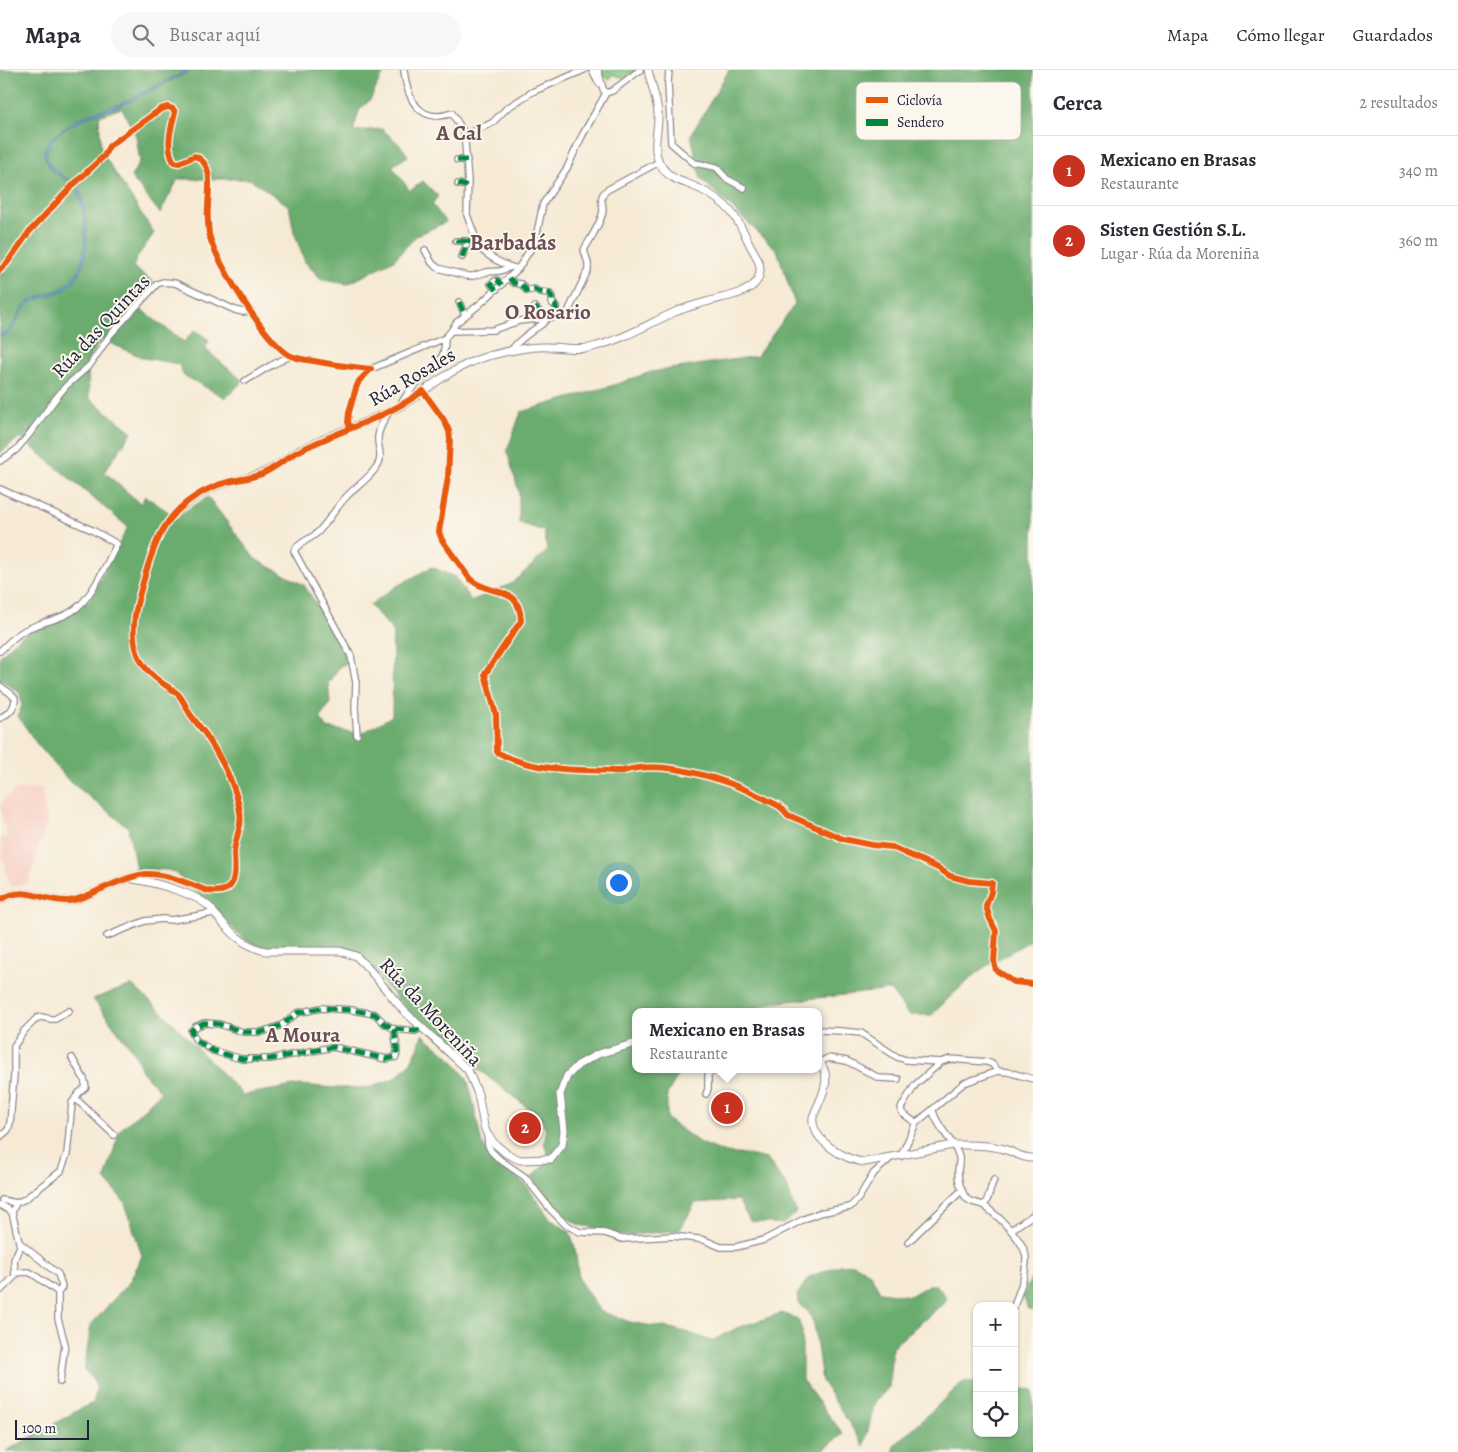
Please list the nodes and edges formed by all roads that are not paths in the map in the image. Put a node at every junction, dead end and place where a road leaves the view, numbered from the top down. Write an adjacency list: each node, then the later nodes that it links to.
1 (404, 70): 9 (street)
2 (584, 70): 9 (street)
3 (592, 70): 8 (street)
4 (598, 70): 8 (street)
5 (640, 70): 8 (street)
6 (648, 70): 12 (street)
7 (669, 70): 15 (street)
8 (604, 91): 22 (street)
9 (467, 134): 11 (street)
10 (457, 160): 11 (street)
11 (467, 160): 14 (street)
12 (659, 162): 29 (street); 33 (street, Rúa Rosales)
13 (458, 184): 14 (street)
14 (467, 186): 16 (street)
15 (744, 188)
16 (476, 240): 18 (street); 21 (street)
17 (456, 241): 18 (street)
18 (468, 241): 20 (street)
19 (425, 250): 21 (street)
20 (462, 257)
21 (511, 267): 22 (street)
22 (518, 269): 24 (street)
23 (0, 270): 27 (street)
24 (510, 278): 28 (street); 29 (street)
25 (459, 302): 28 (street)
26 (535, 307): 30 (street)
27 (251, 311): 34 (street); 41 (street, Rúa das Quintas)
28 (465, 315): 31 (street)
29 (557, 316): 30 (street)
30 (544, 318): 31 (street); 33 (street)
31 (451, 331): 32 (street)
32 (444, 338): 35 (street); 38 (street)
33 (511, 351): 37 (street, Rúa Rosales)
34 (290, 356): 35 (street); 36 (street)
35 (371, 369): 40 (street)
36 (245, 381)
37 (423, 391): 38 (street, Rúa Rosales); 43 (street)
38 (398, 408): 39 (street, Rúa Rosales)
39 (389, 412): 40 (street, Rúa Rosales); 47 (street)
40 (350, 428): 48 (street, Rúa Rosales)
41 (0, 461)
42 (0, 489): 44 (street)
43 (521, 621)
44 (0, 651)
45 (0, 686): 46 (street)
46 (0, 718)
47 (357, 735)
48 (128, 879): 49 (street, Rúa Rosales); 50 (street, Rúa da Moreniña)
49 (0, 900)
50 (214, 914): 51 (street); 53 (street, Rúa da Moreniña)
51 (107, 936)
52 (69, 1011): 71 (street)
53 (422, 1028): 54 (street); 69 (street, Rúa da Moreniña)
54 (395, 1029): 54 (street)
55 (822, 1030): 59 (street)
56 (632, 1044): 69 (street, Rúa da Moreniña)
57 (72, 1058): 66 (street)
58 (822, 1060): 64 (street)
59 (940, 1062): 61 (street); 68 (street)
60 (822, 1066): 74 (street)
61 (998, 1071): 63 (street); 67 (street)
62 (710, 1073): 65 (street)
63 (1033, 1079)
64 (898, 1080)
65 (706, 1094)
66 (75, 1098): 70 (street); 79 (street)
67 (933, 1109): 68 (street); 72 (street)
68 (916, 1123): 73 (street)
69 (487, 1134): 74 (street)
70 (114, 1135)
71 (0, 1137)
72 (953, 1145): 73 (street); 75 (street); 77 (street)
73 (900, 1156): 74 (street)
74 (892, 1158)
75 (1033, 1158)
76 (994, 1180): 80 (street)
77 (962, 1190): 80 (street); 84 (street)
78 (1, 1202): 79 (street); 81 (street)
79 (16, 1202): 81 (street)
80 (984, 1205): 83 (street)
81 (12, 1212): 85 (street)
82 (1033, 1215): 83 (street)
83 (1011, 1230): 89 (street)
84 (908, 1242)
85 (20, 1243): 86 (street); 88 (street)
86 (16, 1273): 87 (street); 88 (street)
87 (0, 1291)
88 (58, 1292): 90 (street)
89 (1015, 1302)
90 (60, 1382)

